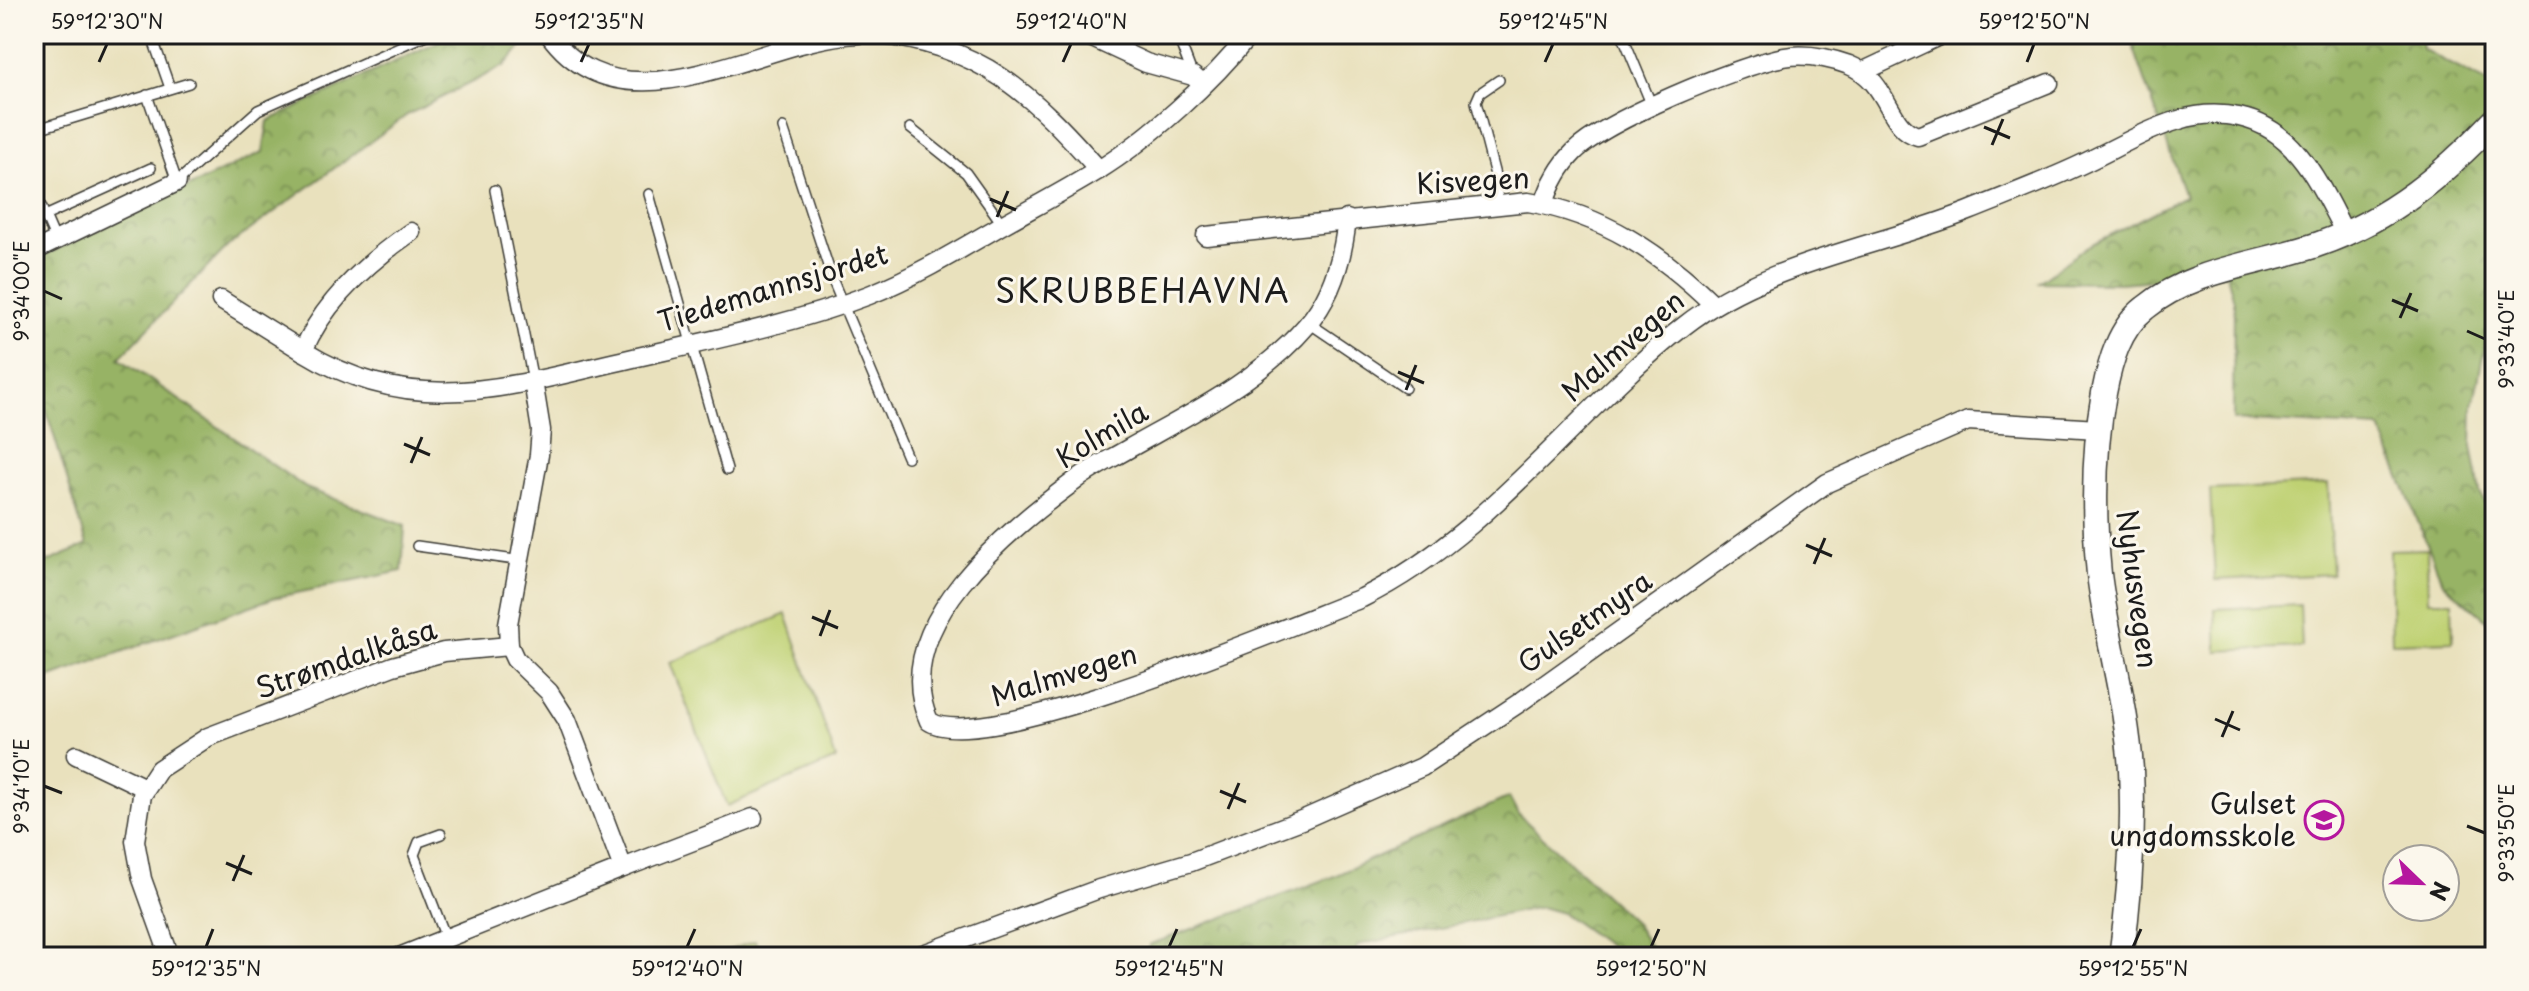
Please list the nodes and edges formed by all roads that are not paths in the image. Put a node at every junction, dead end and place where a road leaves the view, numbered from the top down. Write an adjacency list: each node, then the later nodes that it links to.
1 (151, 34): 17 (lane)
2 (428, 34): 26 (lane)
3 (549, 34): 11 (street)
4 (858, 34): 11 (street)
5 (874, 34): 25 (street)
6 (1084, 34): 13 (street)
7 (1177, 34): 13 (lane)
8 (1250, 34): 13 (street, Tiedemannsjordet)
9 (1622, 34): 19 (lane)
10 (1943, 34): 12 (street)
11 (790, 40)
12 (1864, 71): 16 (street); 19 (street)
13 (1198, 80): 25 (street, Tiedemannsjordet)
14 (1499, 80): 30 (lane)
15 (189, 83): 17 (lane)
16 (2049, 83)
17 (170, 88): 18 (lane)
18 (147, 95): 23 (lane); 26 (lane)
19 (1652, 106): 31 (street)
20 (2495, 120): 37 (street, Nyhusvegen)
21 (783, 128): 42 (lane)
22 (910, 128): 35 (lane)
23 (34, 130)
24 (151, 168): 32 (lane)
25 (1099, 170): 35 (street, Tiedemannsjordet)
26 (177, 182): 39 (street)
27 (34, 190): 32 (lane)
28 (495, 190): 47 (lane)
29 (649, 194): 45 (lane)
30 (1498, 203): 31 (street, Kisvegen); 33 (street, Kisvegen)
31 (1544, 204): 43 (street, Kisvegen)
32 (45, 216): 34 (lane); 39 (lane)
33 (1347, 219): 38 (street, Kisvegen); 44 (street, Kolmila)
34 (34, 221)
35 (1003, 225): 42 (street, Tiedemannsjordet)
36 (411, 232): 46 (street)
37 (2345, 233): 43 (street, Malmvegen); 49 (street, Nyhusvegen)
38 (1206, 236)
39 (56, 241): 40 (street)
40 (34, 251)
41 (221, 300): 46 (street, Tiedemannsjordet)
42 (842, 303): 45 (street, Tiedemannsjordet); 50 (lane)
43 (1714, 305): 55 (street, Malmvegen)
44 (1309, 323): 48 (lane); 55 (street, Kolmila)
45 (690, 345): 47 (street, Tiedemannsjordet); 51 (lane)
46 (303, 351): 47 (street, Tiedemannsjordet)
47 (533, 381): 53 (street)
48 (1405, 388)
49 (2098, 429): 64 (street, Gulsetmyra); 65 (street, Nyhusvegen)
50 (907, 457)
51 (727, 470)
52 (417, 546): 53 (lane)
53 (522, 561): 54 (street)
54 (509, 646): 57 (street, Strømdalkåsa); 60 (street)
55 (929, 721)
56 (76, 755): 57 (street)
57 (145, 788): 62 (street)
58 (753, 818): 60 (street)
59 (441, 834): 61 (lane)
60 (623, 868): 61 (street)
61 (446, 938): 63 (street)
62 (170, 957)
63 (399, 957)
64 (915, 957)
65 (2121, 957)

